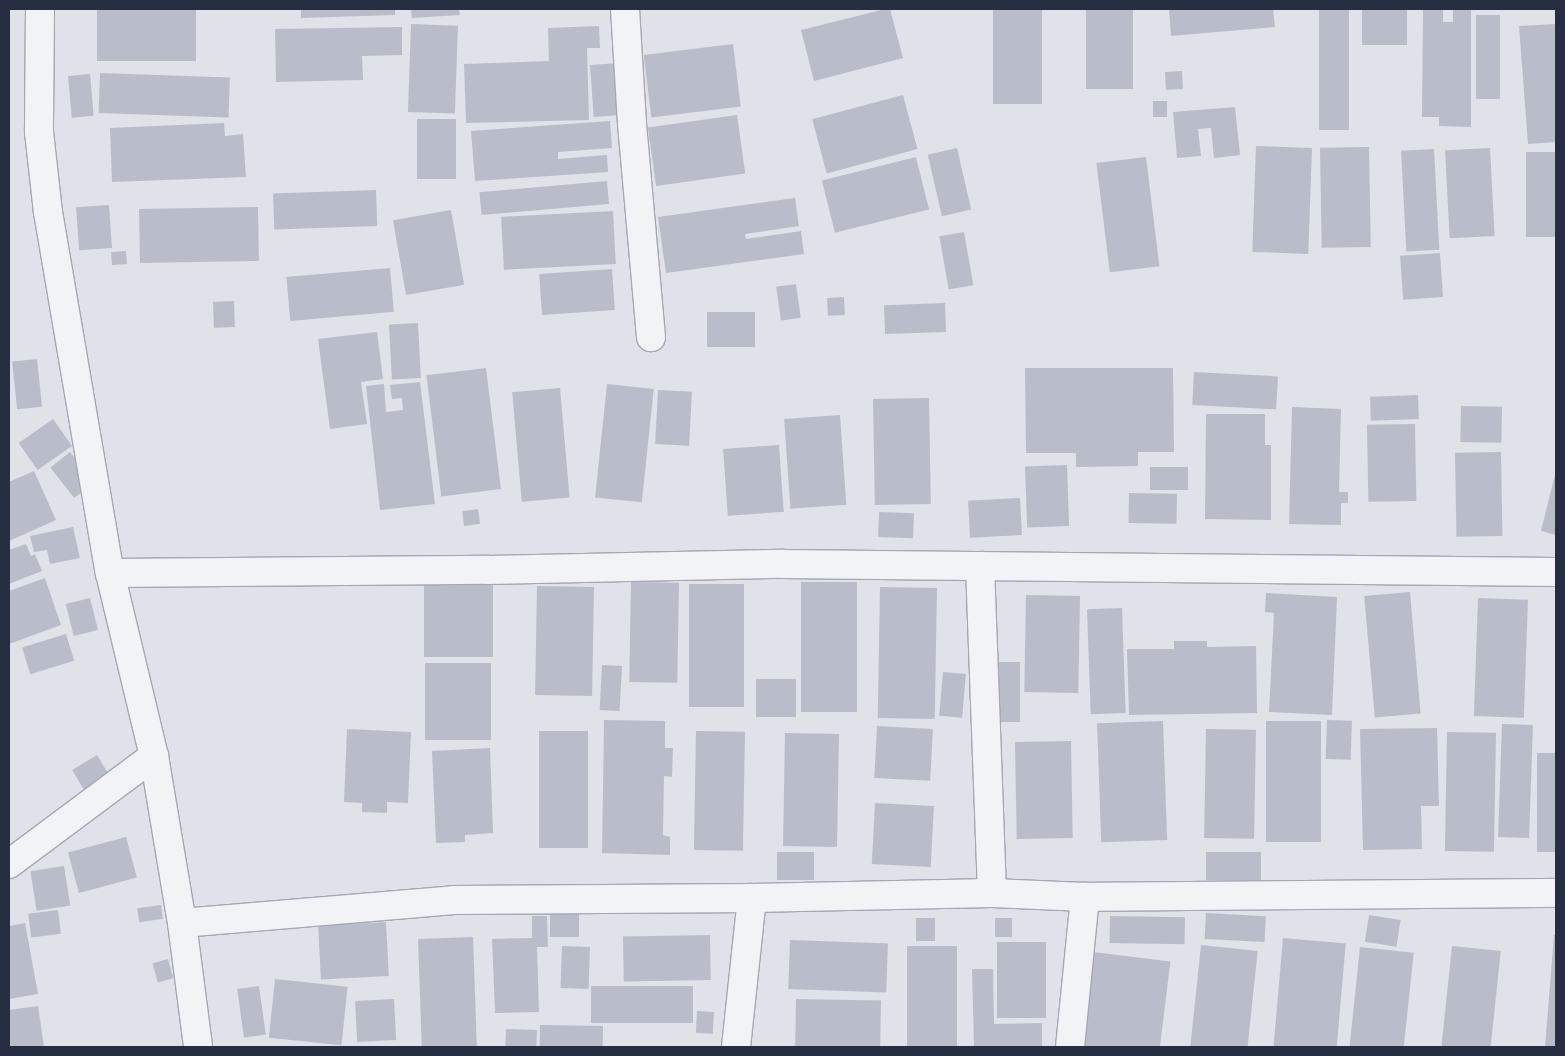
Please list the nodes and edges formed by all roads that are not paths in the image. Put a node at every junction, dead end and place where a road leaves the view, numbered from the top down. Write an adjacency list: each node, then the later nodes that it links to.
1 (40, 9): 6 (street)
2 (625, 9): 3 (street)
3 (651, 337)
4 (980, 566): 5 (street); 6 (street); 9 (street)
5 (1556, 572)
6 (110, 573): 7 (street)
7 (154, 756): 8 (street); 13 (street)
8 (9, 864)
9 (992, 893): 11 (street); 12 (street)
10 (1556, 893): 11 (street)
11 (1085, 897): 16 (street)
12 (752, 898): 13 (street); 15 (street)
13 (182, 923): 14 (street)
14 (198, 1047)
15 (736, 1047)
16 (1070, 1047)

